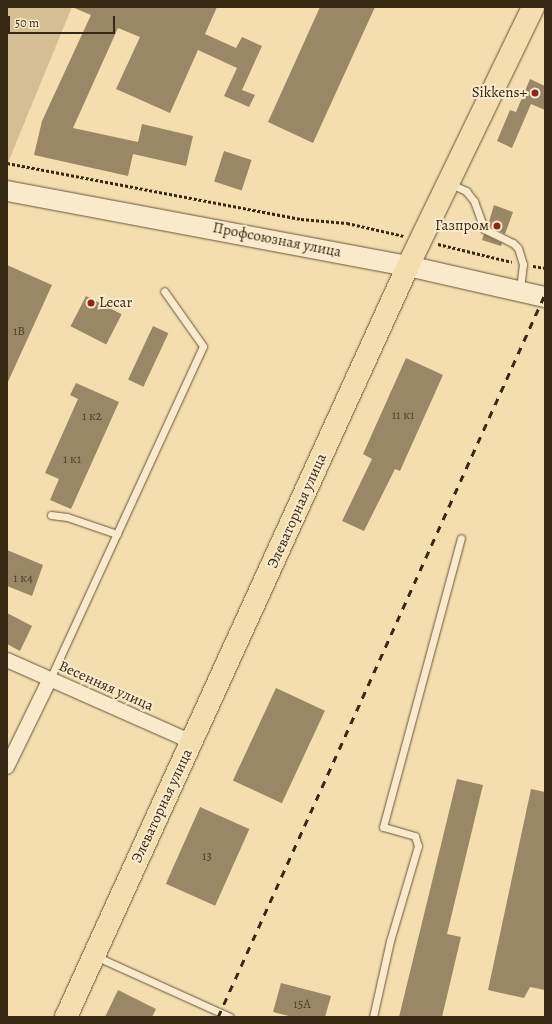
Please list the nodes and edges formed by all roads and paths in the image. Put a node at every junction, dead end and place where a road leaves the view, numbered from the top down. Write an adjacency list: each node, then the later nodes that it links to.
1 (533, 7): 3 (main road, Элеваторная улица)
2 (7, 163): 5 (path)
3 (448, 182): 5 (main road, Элеваторная улица); 6 (lane)
4 (7, 191): 7 (main road, Профсоюзная улица)
5 (420, 240): 6 (path); 7 (main road, Элеваторная улица)
6 (524, 264): 8 (path); 10 (lane)
7 (408, 266): 10 (main road, Профсоюзная улица); 17 (main road, Элеваторная улица)
8 (545, 268)
9 (164, 291): 13 (lane)
10 (520, 292): 11 (main road, Профсоюзная улица)
11 (545, 297)
12 (51, 515): 13 (lane)
13 (116, 534): 16 (lane)
14 (461, 538): 22 (lane)
15 (7, 660): 16 (street, Весенняя улица)
16 (50, 679): 17 (street, Весенняя улица); 18 (street)
17 (192, 742): 19 (main road, Элеваторная улица)
18 (7, 767)
19 (94, 956): 20 (main road, Элеваторная улица); 21 (lane)
20 (66, 1017)
21 (230, 1017)
22 (373, 1017)

